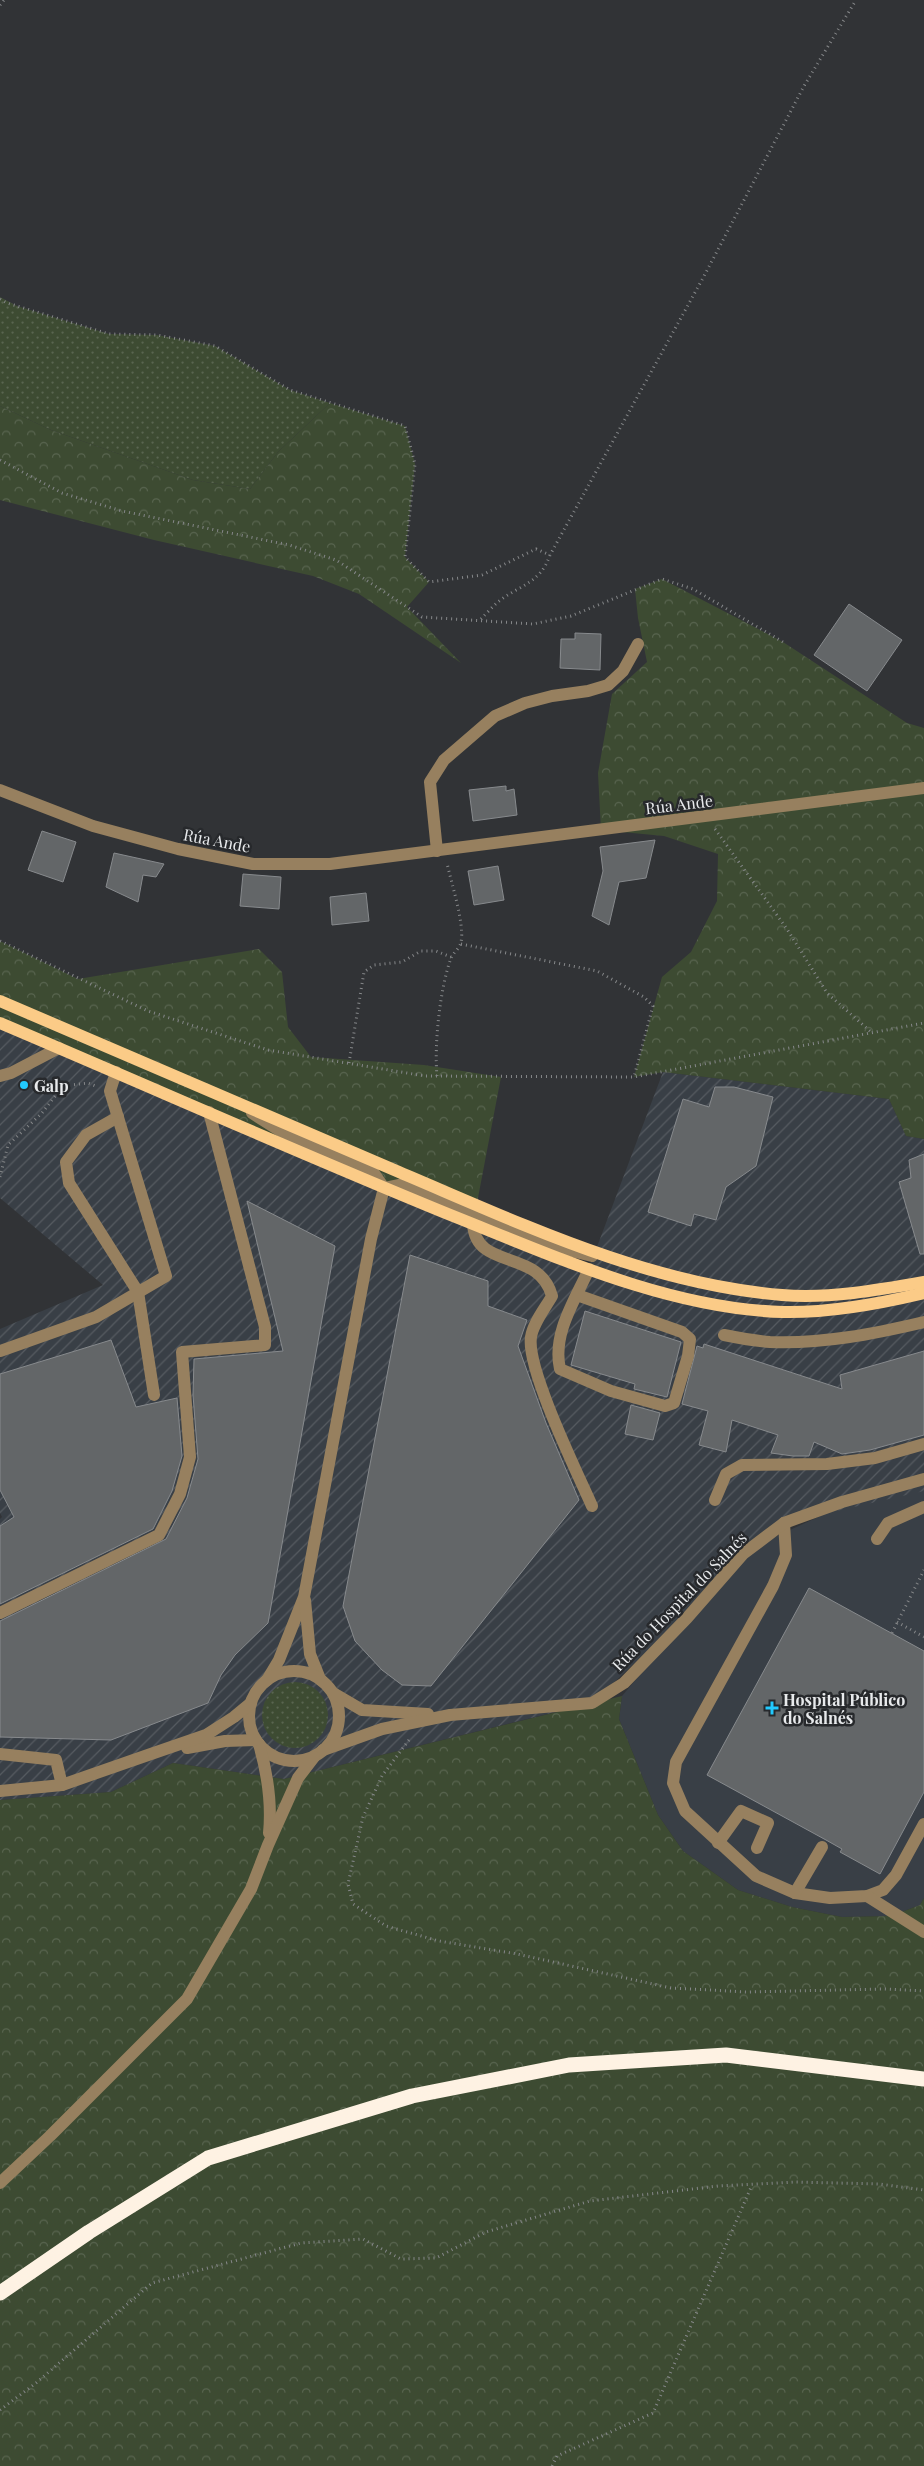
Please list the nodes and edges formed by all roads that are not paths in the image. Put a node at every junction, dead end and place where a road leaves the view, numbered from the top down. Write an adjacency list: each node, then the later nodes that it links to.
1 (638, 644): 4 (street)
2 (924, 788): 4 (street, Rúa Ande)
3 (0, 790): 4 (street, Rúa Ande)
4 (441, 851)
5 (0, 1001): 10 (main road)
6 (0, 1023): 7 (main road)
7 (59, 1048): 8 (main road); 9 (street)
8 (116, 1072): 11 (main road); 12 (street)
9 (0, 1076)
10 (232, 1100): 13 (street); 16 (main road)
11 (209, 1112): 13 (main road); 33 (street)
12 (118, 1117): 18 (street); 18 (street)
13 (384, 1188): 14 (main road); 16 (street); 32 (street)
14 (473, 1224): 15 (main road); 28 (street)
15 (589, 1269): 19 (main road); 20 (street)
16 (642, 1269): 17 (main road)
17 (924, 1282)
18 (138, 1292): 23 (street); 24 (street)
19 (924, 1293)
20 (577, 1294): 20 (street)
21 (924, 1322): 22 (street)
22 (724, 1335)
23 (0, 1351)
24 (154, 1395)
25 (924, 1444): 27 (street)
26 (924, 1479): 30 (street, Rúa do Hospital do Salnés)
27 (715, 1500)
28 (592, 1506)
29 (924, 1507): 31 (street)
30 (784, 1523): 38 (street, Rúa do Hospital do Salnés); 46 (street)
31 (877, 1539)
32 (304, 1597): 34 (street); 35 (street)
33 (0, 1613)
34 (320, 1679): 35 (street); 36 (street)
35 (267, 1680): 37 (street)
36 (333, 1692): 38 (street, Rúa do Hospital do Salnés); 41 (street)
37 (251, 1704): 39 (street); 42 (street)
38 (450, 1715): 41 (street, Rúa do Hospital do Salnés)
39 (257, 1742): 41 (street); 42 (street); 47 (street)
40 (0, 1754): 43 (street)
41 (319, 1754): 47 (street)
42 (148, 1755): 43 (street)
43 (62, 1785): 44 (street)
44 (0, 1791)
45 (924, 1824): 51 (street)
46 (718, 1843): 49 (street); 50 (street)
47 (268, 1845): 54 (street)
48 (822, 1847): 50 (street)
49 (757, 1848)
50 (796, 1893): 51 (street)
51 (867, 1896): 52 (street)
52 (924, 1932)
53 (924, 2079): 55 (highway)
54 (0, 2182)
55 (0, 2293)

